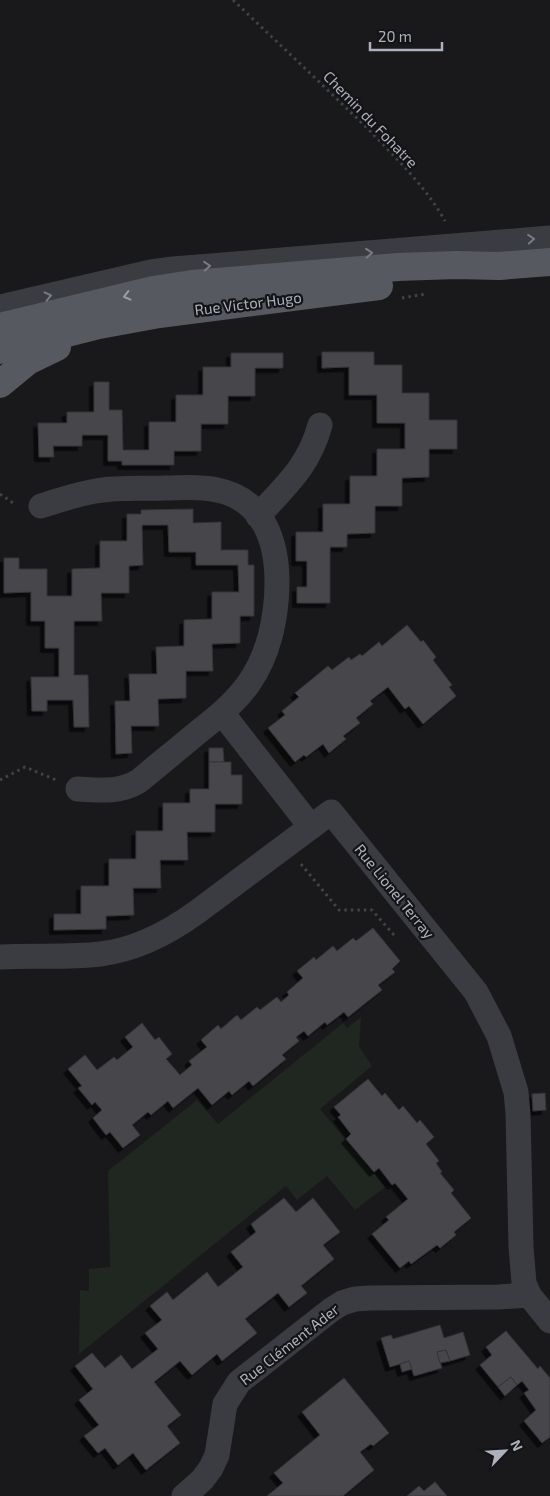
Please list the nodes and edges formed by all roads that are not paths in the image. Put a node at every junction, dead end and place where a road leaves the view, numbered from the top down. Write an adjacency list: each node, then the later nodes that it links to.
1 (550, 238): 4 (street, one-way to 1)
2 (550, 262): 3 (main road)
3 (499, 266): 5 (main road, Rue Victor Hugo); 6 (main road, one-way to 6)
4 (0, 307)
5 (159, 314): 7 (main road, Rue Victor Hugo); 8 (main road)
6 (0, 327)
7 (0, 350)
8 (0, 384)
9 (320, 425): 11 (street)
10 (41, 506): 11 (street)
11 (258, 516): 12 (street)
12 (222, 713): 13 (street); 14 (street)
13 (78, 789)
14 (311, 827): 15 (street, Rue Lionel Terray); 16 (street, Rue Lionel Terray)
15 (0, 957)
16 (529, 1295): 17 (street, Rue Lionel Terray); 18 (street, Rue Clément Ader)
17 (550, 1321)
18 (184, 1496)

